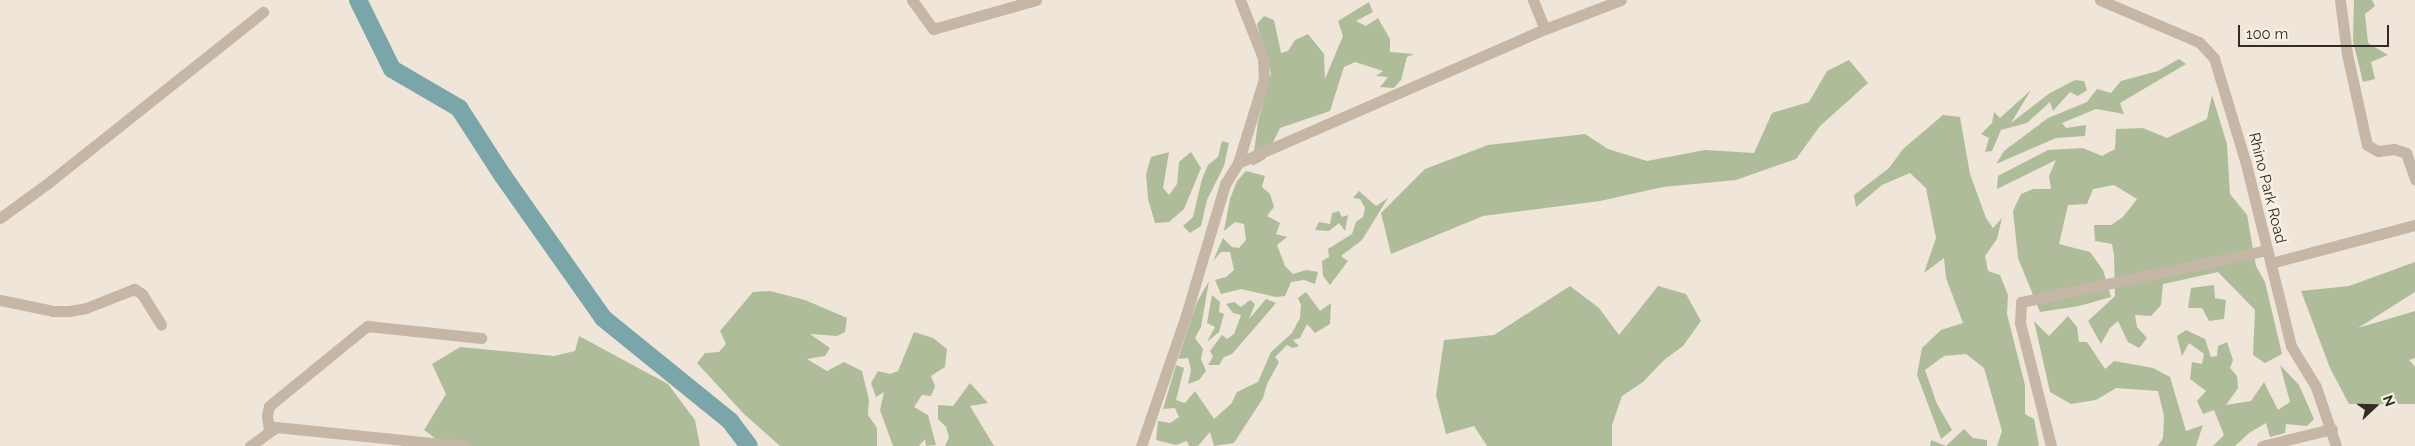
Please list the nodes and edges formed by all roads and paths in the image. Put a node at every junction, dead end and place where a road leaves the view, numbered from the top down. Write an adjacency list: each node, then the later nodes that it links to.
1 (912, 0): 2 (street)
2 (1036, 0)
3 (1240, 0): 10 (street)
4 (1533, 0): 9 (street)
5 (1621, 0): 9 (street)
6 (2100, 0): 14 (street, Rhino Park Road)
7 (2340, 0): 11 (street)
8 (263, 12): 12 (street)
9 (1545, 30): 10 (street)
10 (1238, 163): 23 (street)
11 (2415, 179)
12 (0, 218)
13 (2415, 226): 15 (street)
14 (2267, 250): 15 (street, Rhino Park Road); 24 (street)
15 (2271, 263): 19 (street, Rhino Park Road)
16 (0, 300): 17 (street)
17 (161, 324)
18 (481, 338): 20 (street)
19 (2332, 429): 25 (street); 26 (street, Rhino Park Road)
20 (269, 430): 21 (street); 22 (street)
21 (250, 446)
22 (464, 446)
23 (1141, 446)
24 (2051, 446)
25 (2262, 446)
26 (2336, 446)

